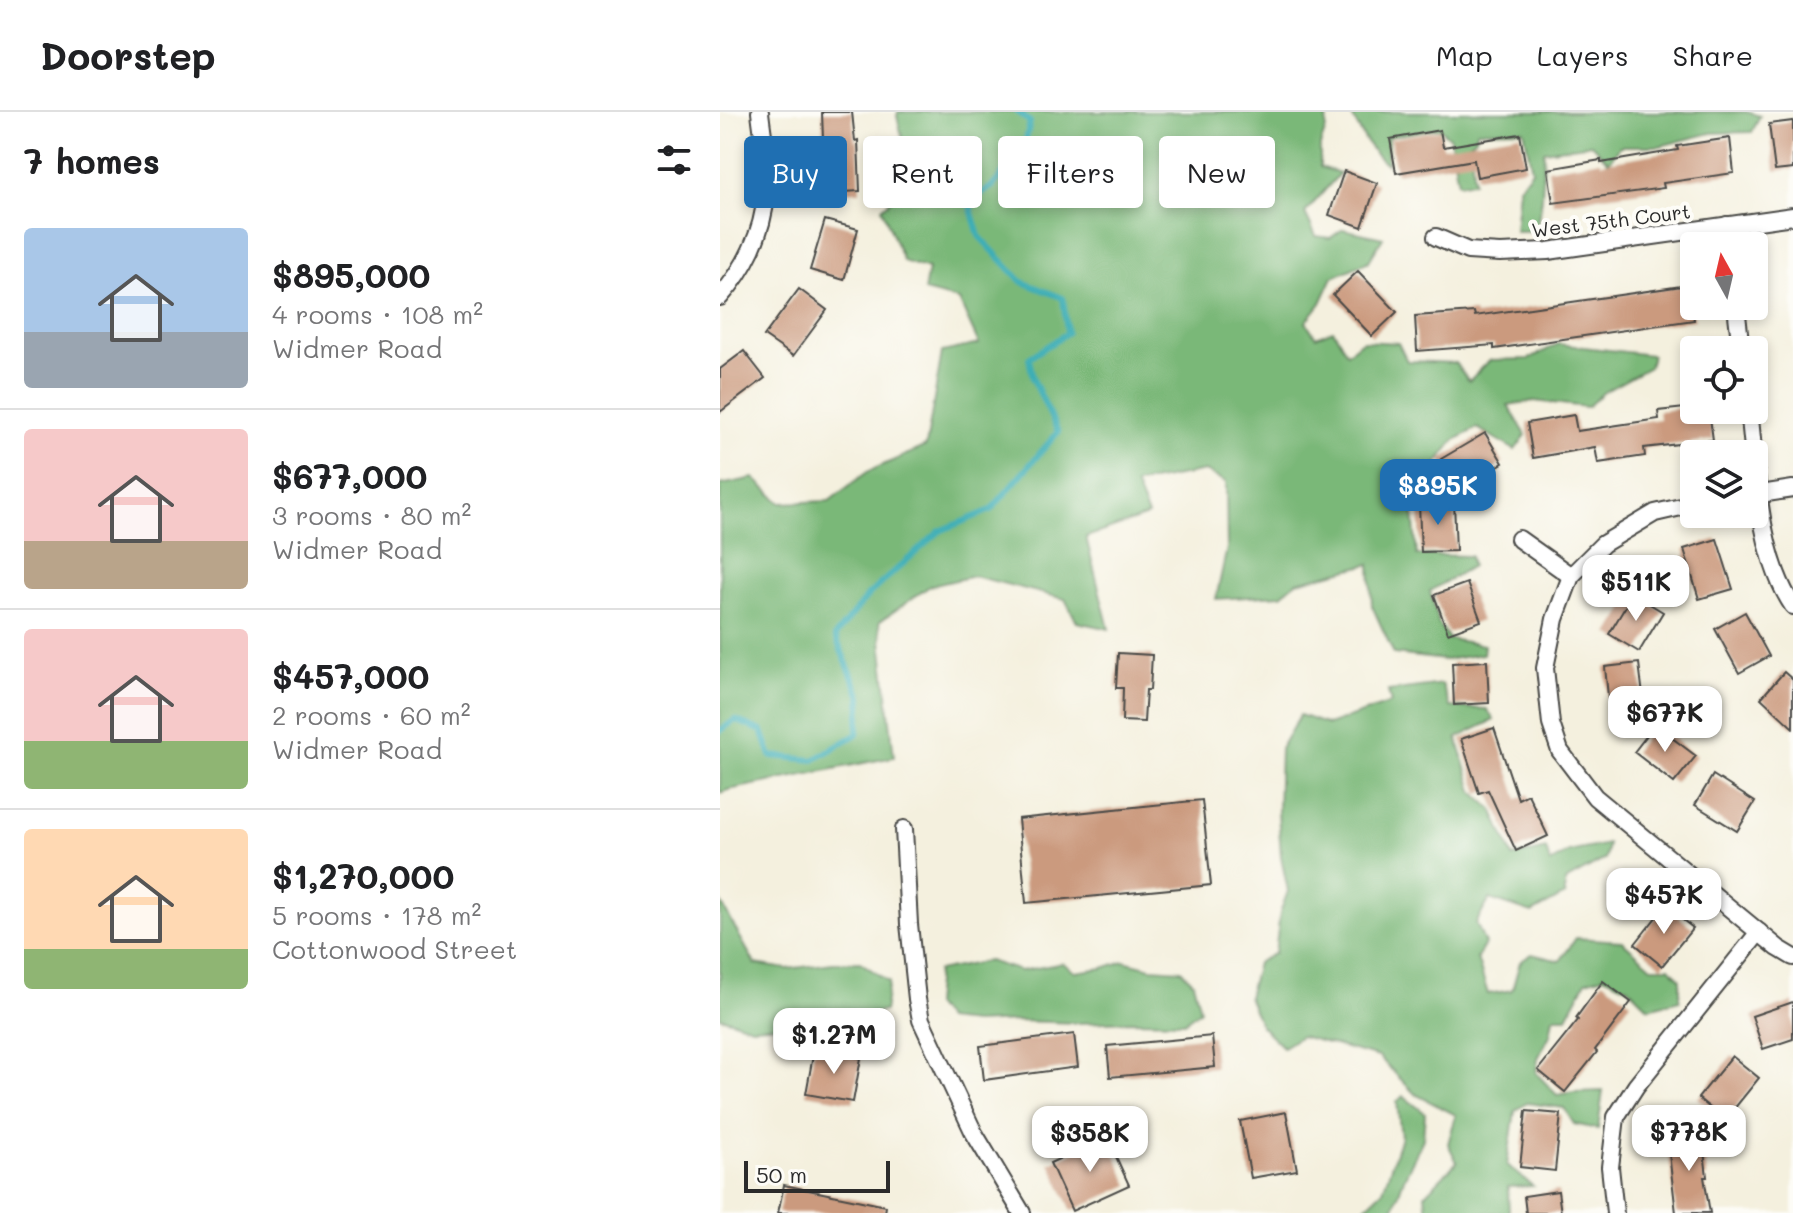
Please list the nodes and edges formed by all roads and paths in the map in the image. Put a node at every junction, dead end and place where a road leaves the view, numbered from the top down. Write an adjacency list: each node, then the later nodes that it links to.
1 (760, 112): 6 (street)
2 (1793, 216): 3 (street, West 75th Court)
3 (1727, 225): 4 (street); 5 (street, West 75th Court)
4 (1728, 232)
5 (1436, 237)
6 (720, 297)
7 (1793, 489): 8 (street)
8 (1768, 492)
9 (1680, 507): 12 (street)
10 (1764, 528): 13 (street)
11 (1519, 539): 12 (street)
12 (1571, 576): 15 (street)
13 (1793, 606)
14 (904, 829): 17 (street)
15 (1759, 932): 16 (street); 18 (street)
16 (1793, 957)
17 (1022, 1213)
18 (1615, 1213)

